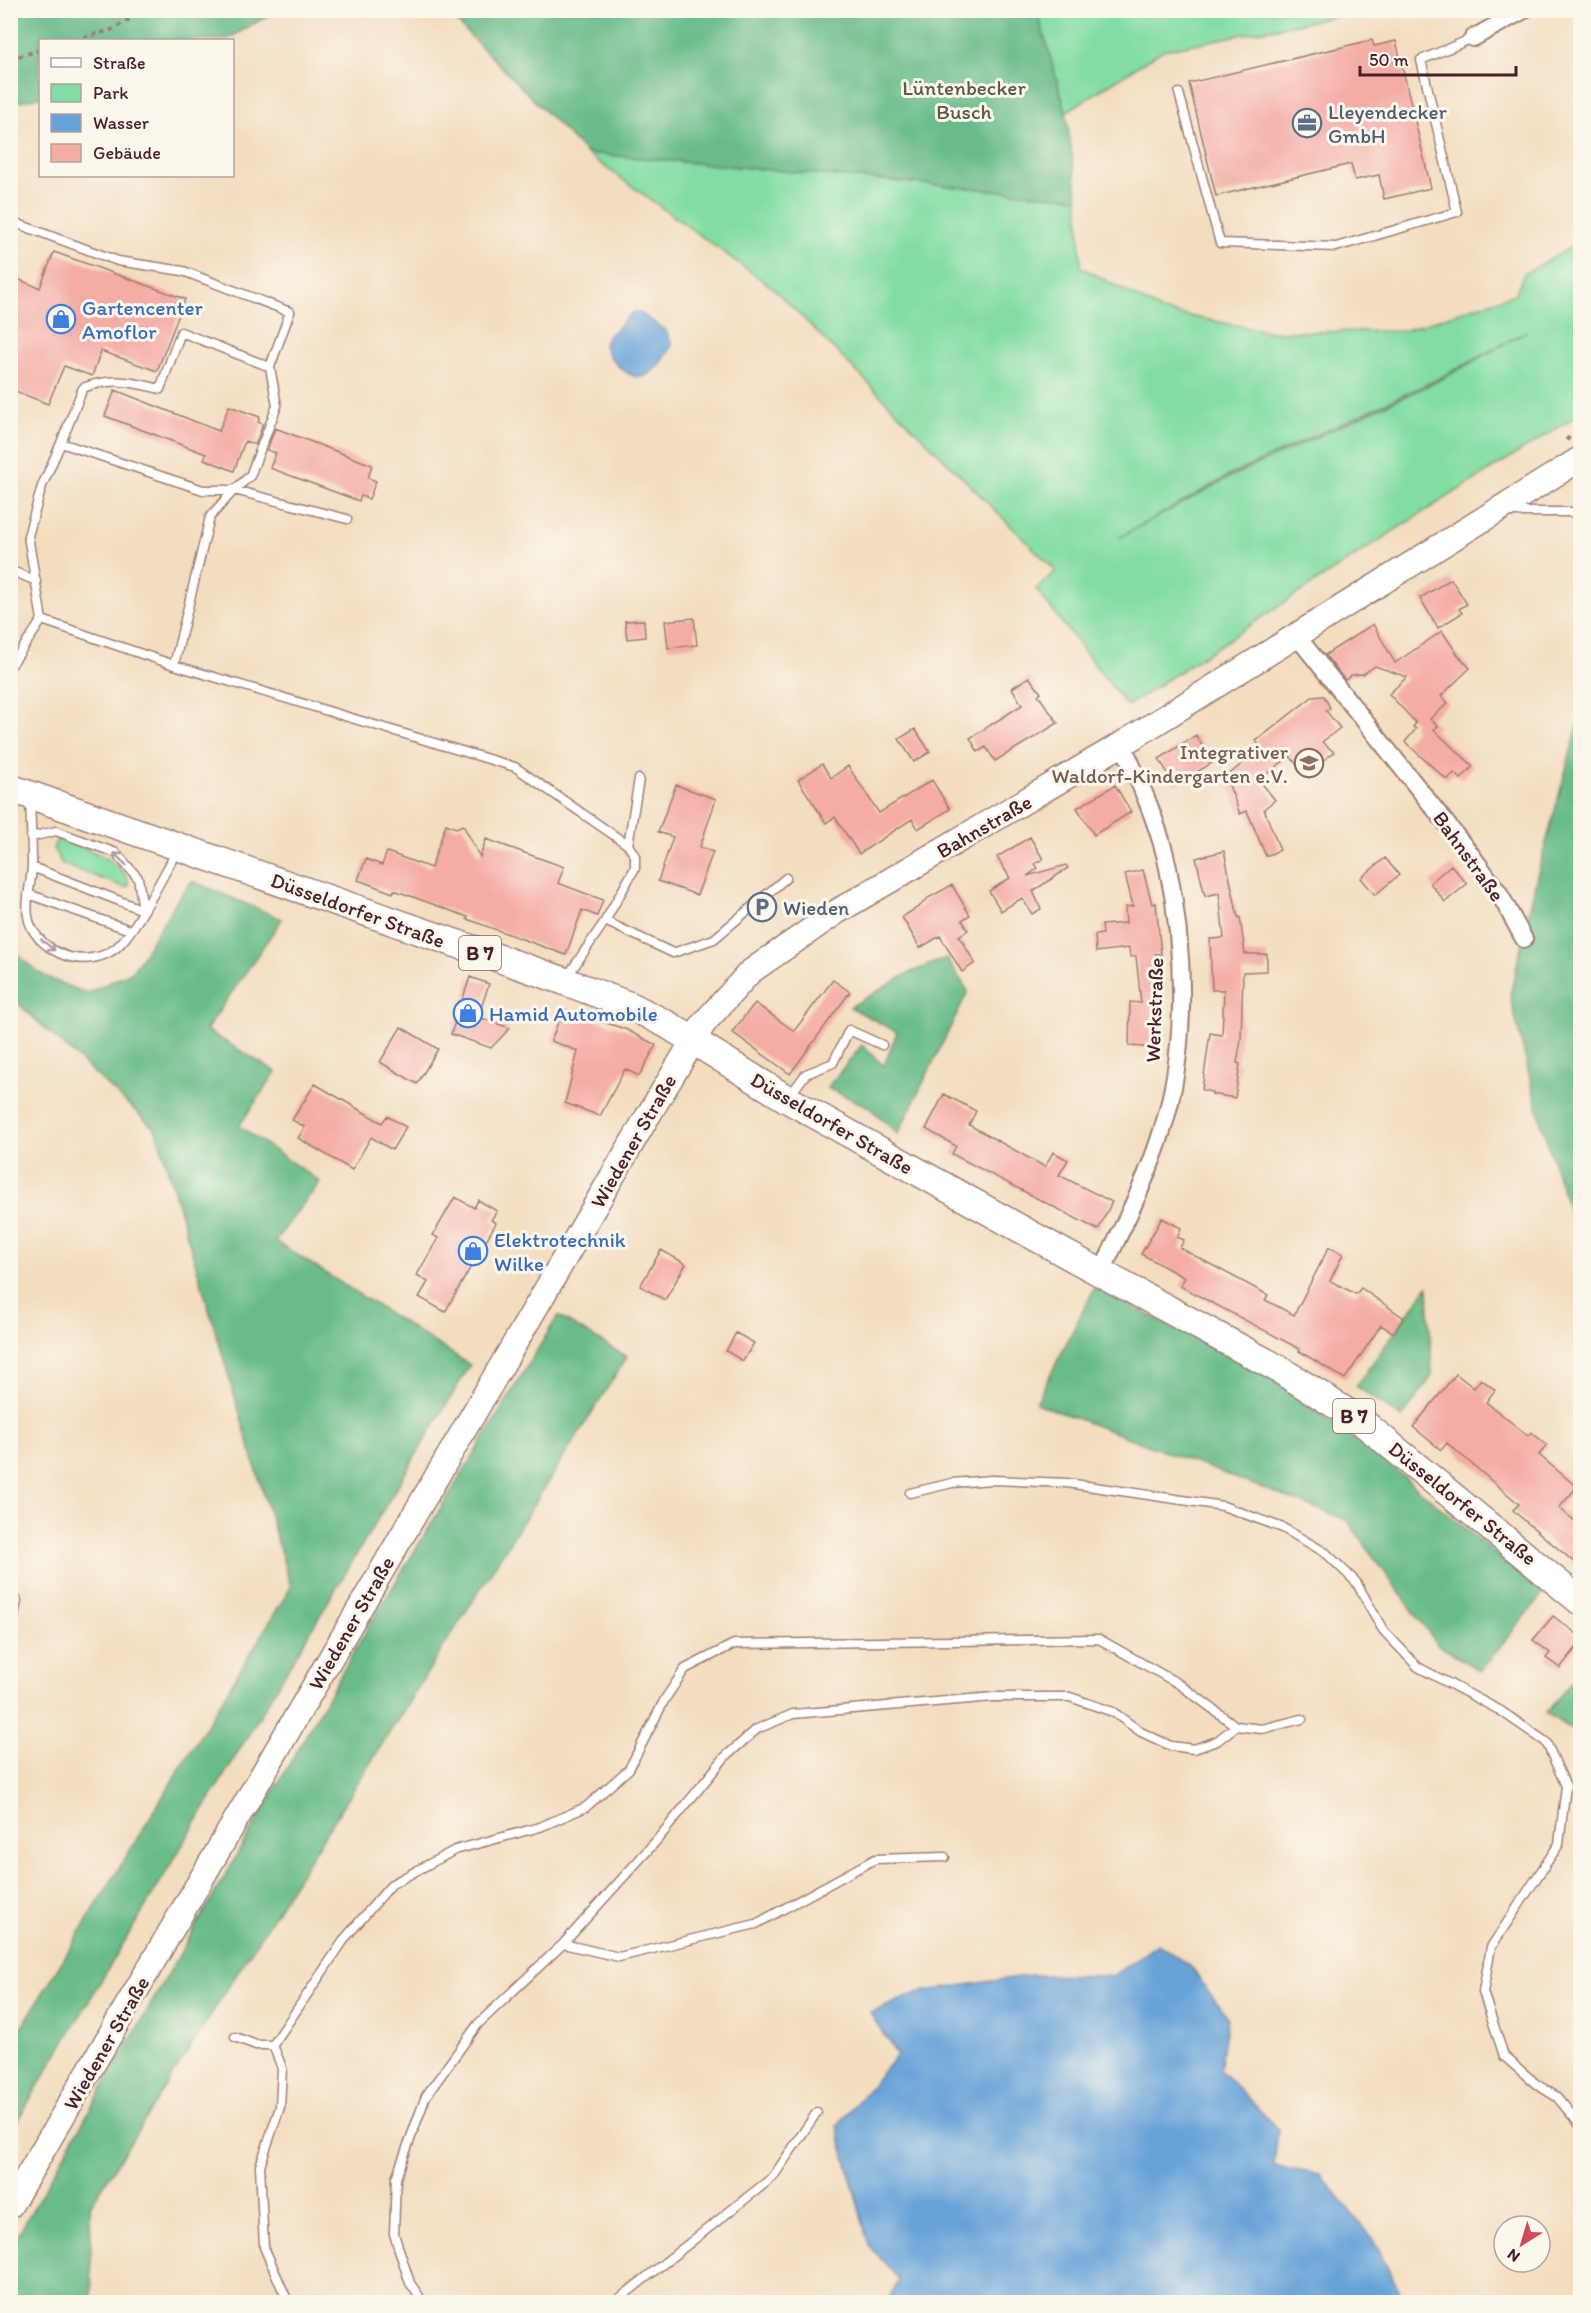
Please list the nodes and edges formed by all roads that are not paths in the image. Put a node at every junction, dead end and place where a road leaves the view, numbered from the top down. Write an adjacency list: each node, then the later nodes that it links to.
1 (1524, 10): 2 (street)
2 (1473, 38): 3 (lane)
3 (1179, 93)
4 (10, 221): 5 (lane)
5 (270, 367): 6 (lane); 8 (lane)
6 (61, 443): 8 (lane); 13 (lane)
7 (1581, 459): 9 (main road, Bahnstraße)
8 (234, 490): 11 (lane); 16 (lane)
9 (1494, 512): 10 (lane); 15 (main road, Bahnstraße)
10 (1581, 512)
11 (347, 519)
12 (10, 570): 13 (lane)
13 (36, 581): 14 (lane)
14 (42, 620): 16 (lane); 17 (lane)
15 (1296, 635): 18 (main road, Bahnstraße); 30 (street, Bahnstraße)
16 (174, 665): 22 (lane)
17 (10, 667)
18 (1122, 744): 32 (main road, Bahnstraße); 35 (street, Werkstraße)
19 (639, 779): 22 (lane)
20 (20, 791): 21 (lane); 23 (main road, Düsseldorfer Straße / B 7)
21 (31, 837): 24 (lane); 27 (lane, one-way to 21)
22 (628, 845): 28 (lane)
23 (180, 846): 27 (lane); 31 (main road, Düsseldorfer Straße / B 7)
24 (32, 867): 26 (lane); 27 (lane)
25 (786, 878): 28 (lane)
26 (28, 894): 29 (lane); 29 (lane, one-way to 29)
27 (143, 910): 29 (lane)
28 (605, 921): 31 (lane)
29 (130, 930)
30 (1524, 939)
31 (564, 981): 32 (main road, Düsseldorfer Straße / B 7)
32 (692, 1040): 34 (main road, Düsseldorfer Straße / B 7); 48 (main road, Wiedener Straße)
33 (882, 1045): 34 (lane)
34 (787, 1099): 35 (main road, Düsseldorfer Straße / B 7)
35 (1101, 1273): 38 (main road, Düsseldorfer Straße / B 7)
36 (910, 1493): 47 (lane)
37 (10, 1594): 39 (lane)
38 (1581, 1601)
39 (10, 1636)
40 (1302, 1719): 41 (lane)
41 (1236, 1726): 43 (lane); 45 (lane)
42 (945, 1857): 43 (lane)
43 (564, 1944): 50 (lane)
44 (235, 2037): 45 (lane)
45 (273, 2045): 49 (lane)
46 (817, 2112): 51 (lane)
47 (1581, 2125)
48 (10, 2206)
49 (288, 2302)
50 (423, 2302)
51 (615, 2302)

